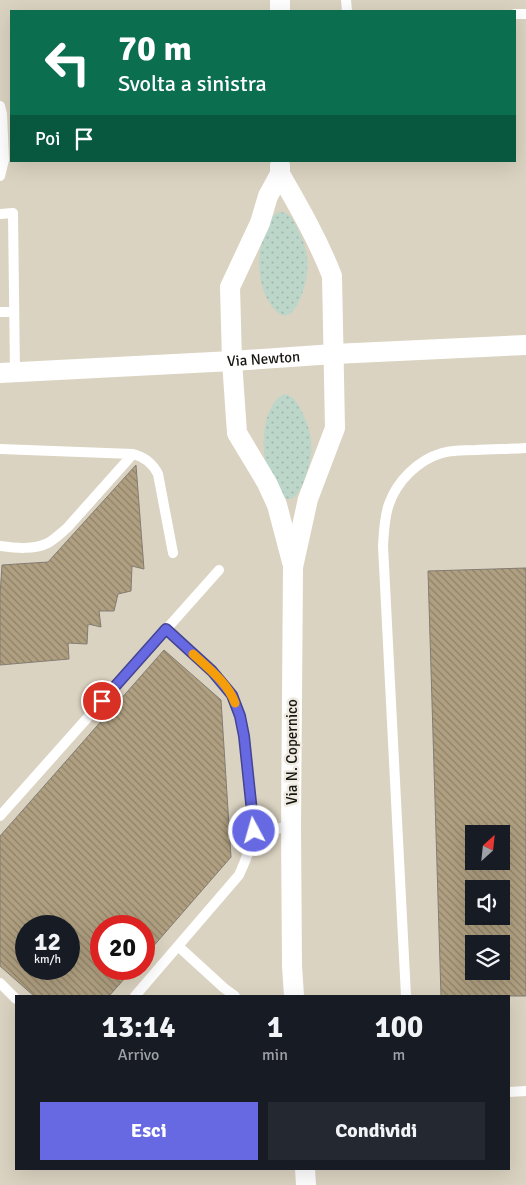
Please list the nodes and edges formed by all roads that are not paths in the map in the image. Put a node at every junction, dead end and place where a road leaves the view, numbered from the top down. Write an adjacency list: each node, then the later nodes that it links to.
1 (0, 106): 3 (lane)
2 (280, 168): 8 (street); 9 (street)
3 (0, 176)
4 (0, 214): 6 (lane)
5 (0, 312): 6 (lane)
6 (14, 312): 10 (lane)
7 (526, 345): 8 (street, Via Newton)
8 (334, 354): 9 (street, Via Newton); 16 (street)
9 (232, 361): 10 (street, Via Newton); 16 (street)
10 (8, 373)
11 (526, 448): 27 (lane)
12 (0, 449): 13 (lane)
13 (134, 454): 14 (lane); 15 (lane)
14 (0, 546)
15 (173, 553)
16 (293, 567): 20 (street, Via N. Copernico)
17 (219, 570): 18 (lane)
18 (166, 629): 19 (lane); 21 (lane)
19 (0, 816)
20 (291, 827): 21 (lane); 26 (street, Via N. Copernico)
21 (254, 831): 22 (lane)
22 (178, 946): 24 (lane); 25 (lane)
23 (0, 983): 28 (lane)
24 (136, 995)
25 (234, 995)
26 (294, 995)
27 (406, 995)
28 (15, 998)
29 (526, 1091): 30 (lane)
30 (510, 1092)
31 (305, 1170): 32 (street)
32 (306, 1185)

